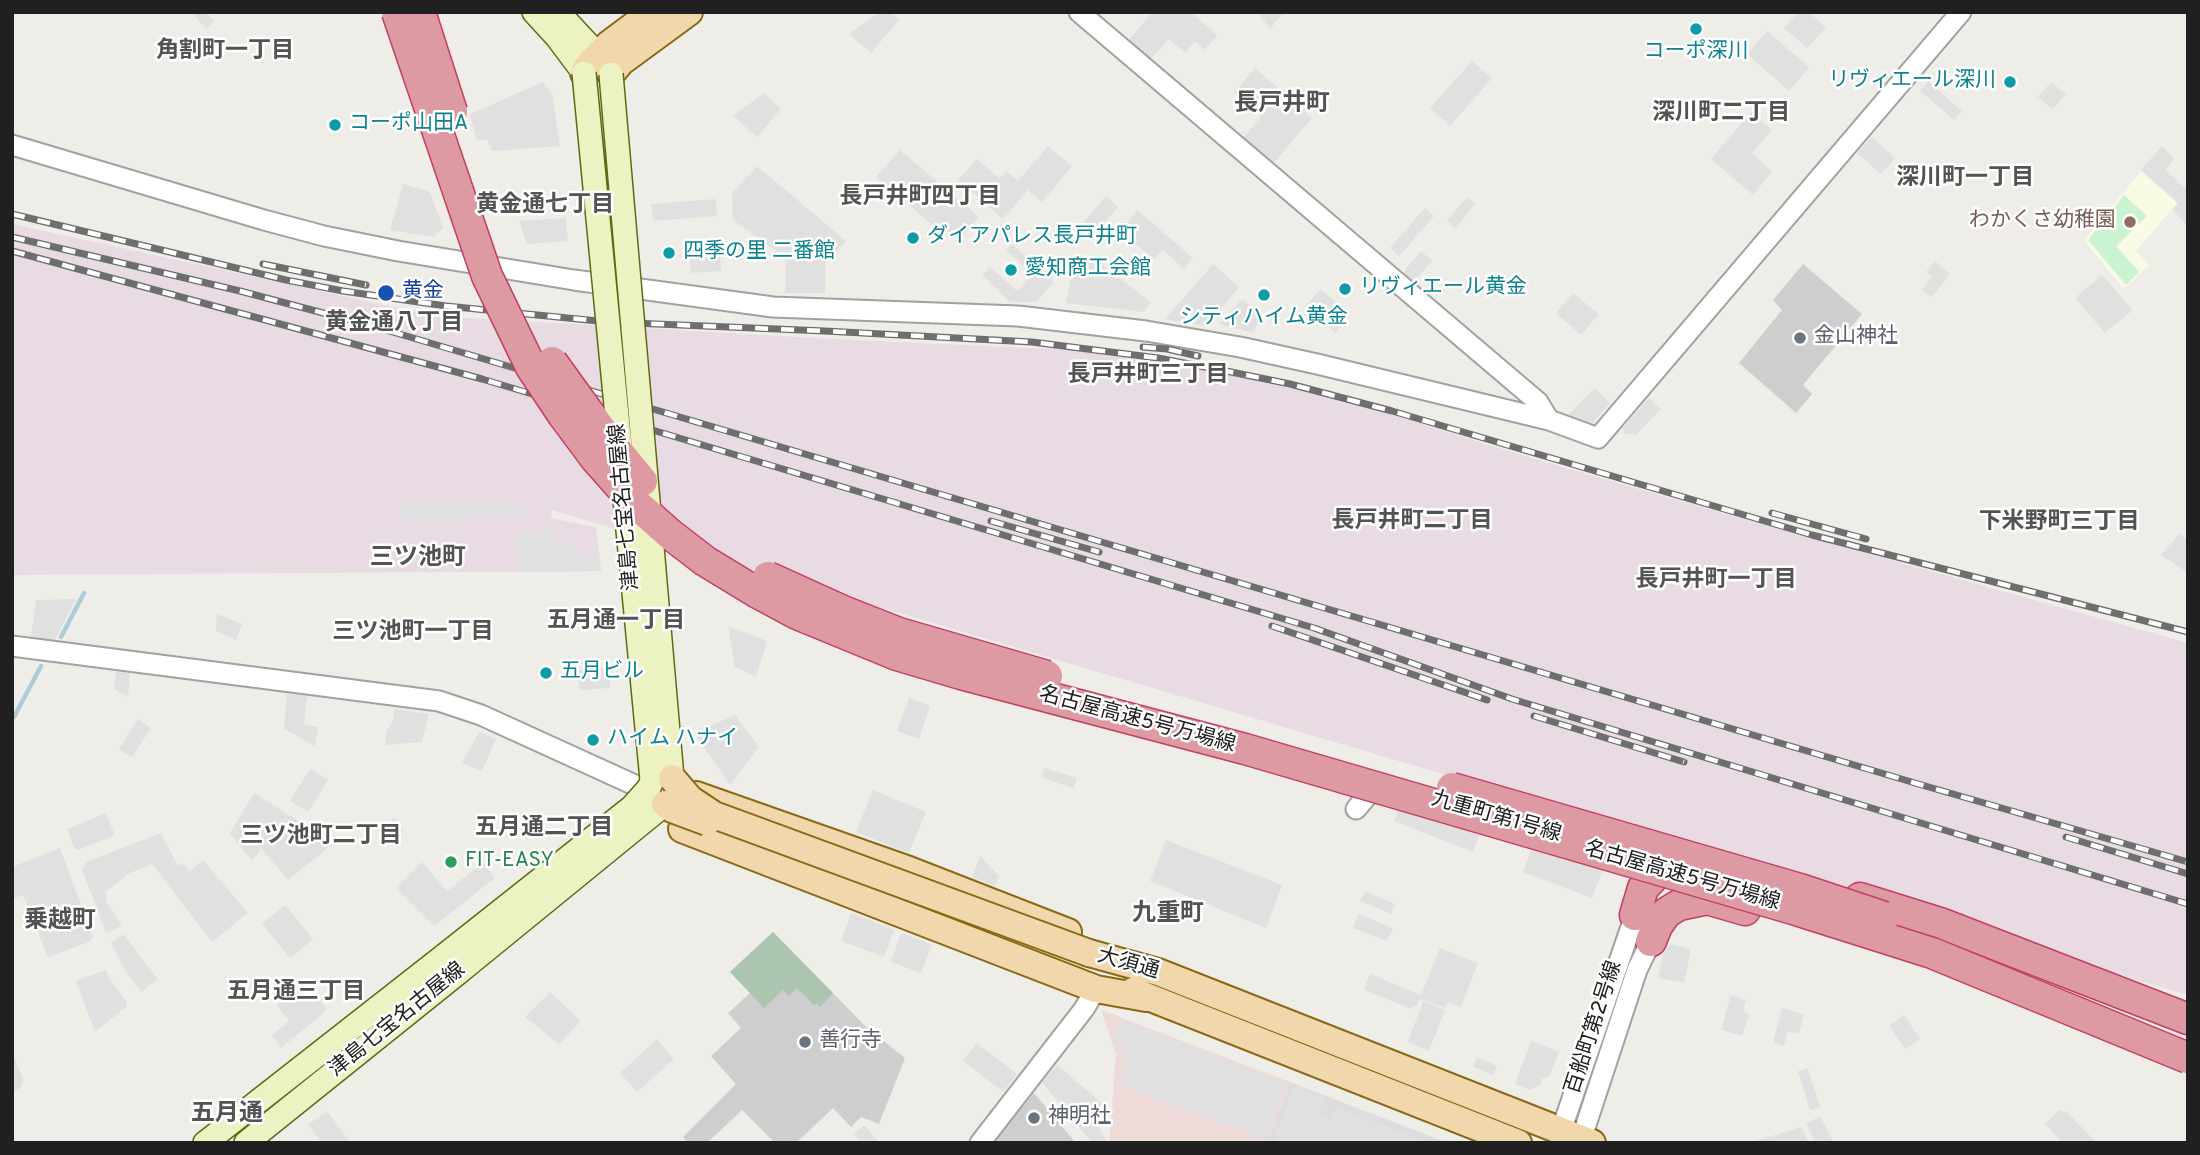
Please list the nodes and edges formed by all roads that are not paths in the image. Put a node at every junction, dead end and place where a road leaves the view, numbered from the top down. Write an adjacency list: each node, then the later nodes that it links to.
1 (397, 12): 26 (highway, 名古屋高速5号万場線, bridge)
2 (420, 12): 25 (highway, 名古屋高速5号万場線, bridge)
3 (534, 12): 9 (main road)
4 (558, 12): 9 (main road)
5 (652, 12): 9 (main road)
6 (689, 12): 9 (main road)
7 (1079, 12): 11 (street)
8 (1961, 12): 11 (street)
9 (597, 67): 13 (main road, 津島七宝名古屋線, bridge)
10 (12, 145): 11 (street)
11 (1549, 420)
12 (12, 646): 13 (street)
13 (654, 782): 14 (main road); 16 (main road, bridge); 17 (main road); 21 (main road, 津島七宝名古屋線, bridge); 22 (main road, 大須通, bridge)
14 (696, 795): 17 (main road); 23 (main road)
15 (1362, 802): 18 (street, 九重町第1号線, bridge)
16 (666, 804): 21 (main road, 津島七宝名古屋線, bridge); 22 (main road, 大須通, bridge)
17 (682, 829): 22 (main road)
18 (1643, 860)
19 (1634, 915): 24 (highway); 28 (street, 百船町第2号線)
20 (1651, 941): 27 (highway); 28 (street, 百船町第2号線)
21 (452, 963): 29 (main road, 津島七宝名古屋線); 30 (main road, 津島七宝名古屋線)
22 (1090, 969): 23 (main road, 大須通); 31 (street); 32 (main road, 大須通)
23 (1158, 972): 28 (main road, 大須通)
24 (2188, 1018)
25 (2188, 1035)
26 (2188, 1058)
27 (2188, 1074)
28 (1576, 1140)
29 (205, 1143)
30 (246, 1143)
31 (980, 1143)
32 (1518, 1143)

